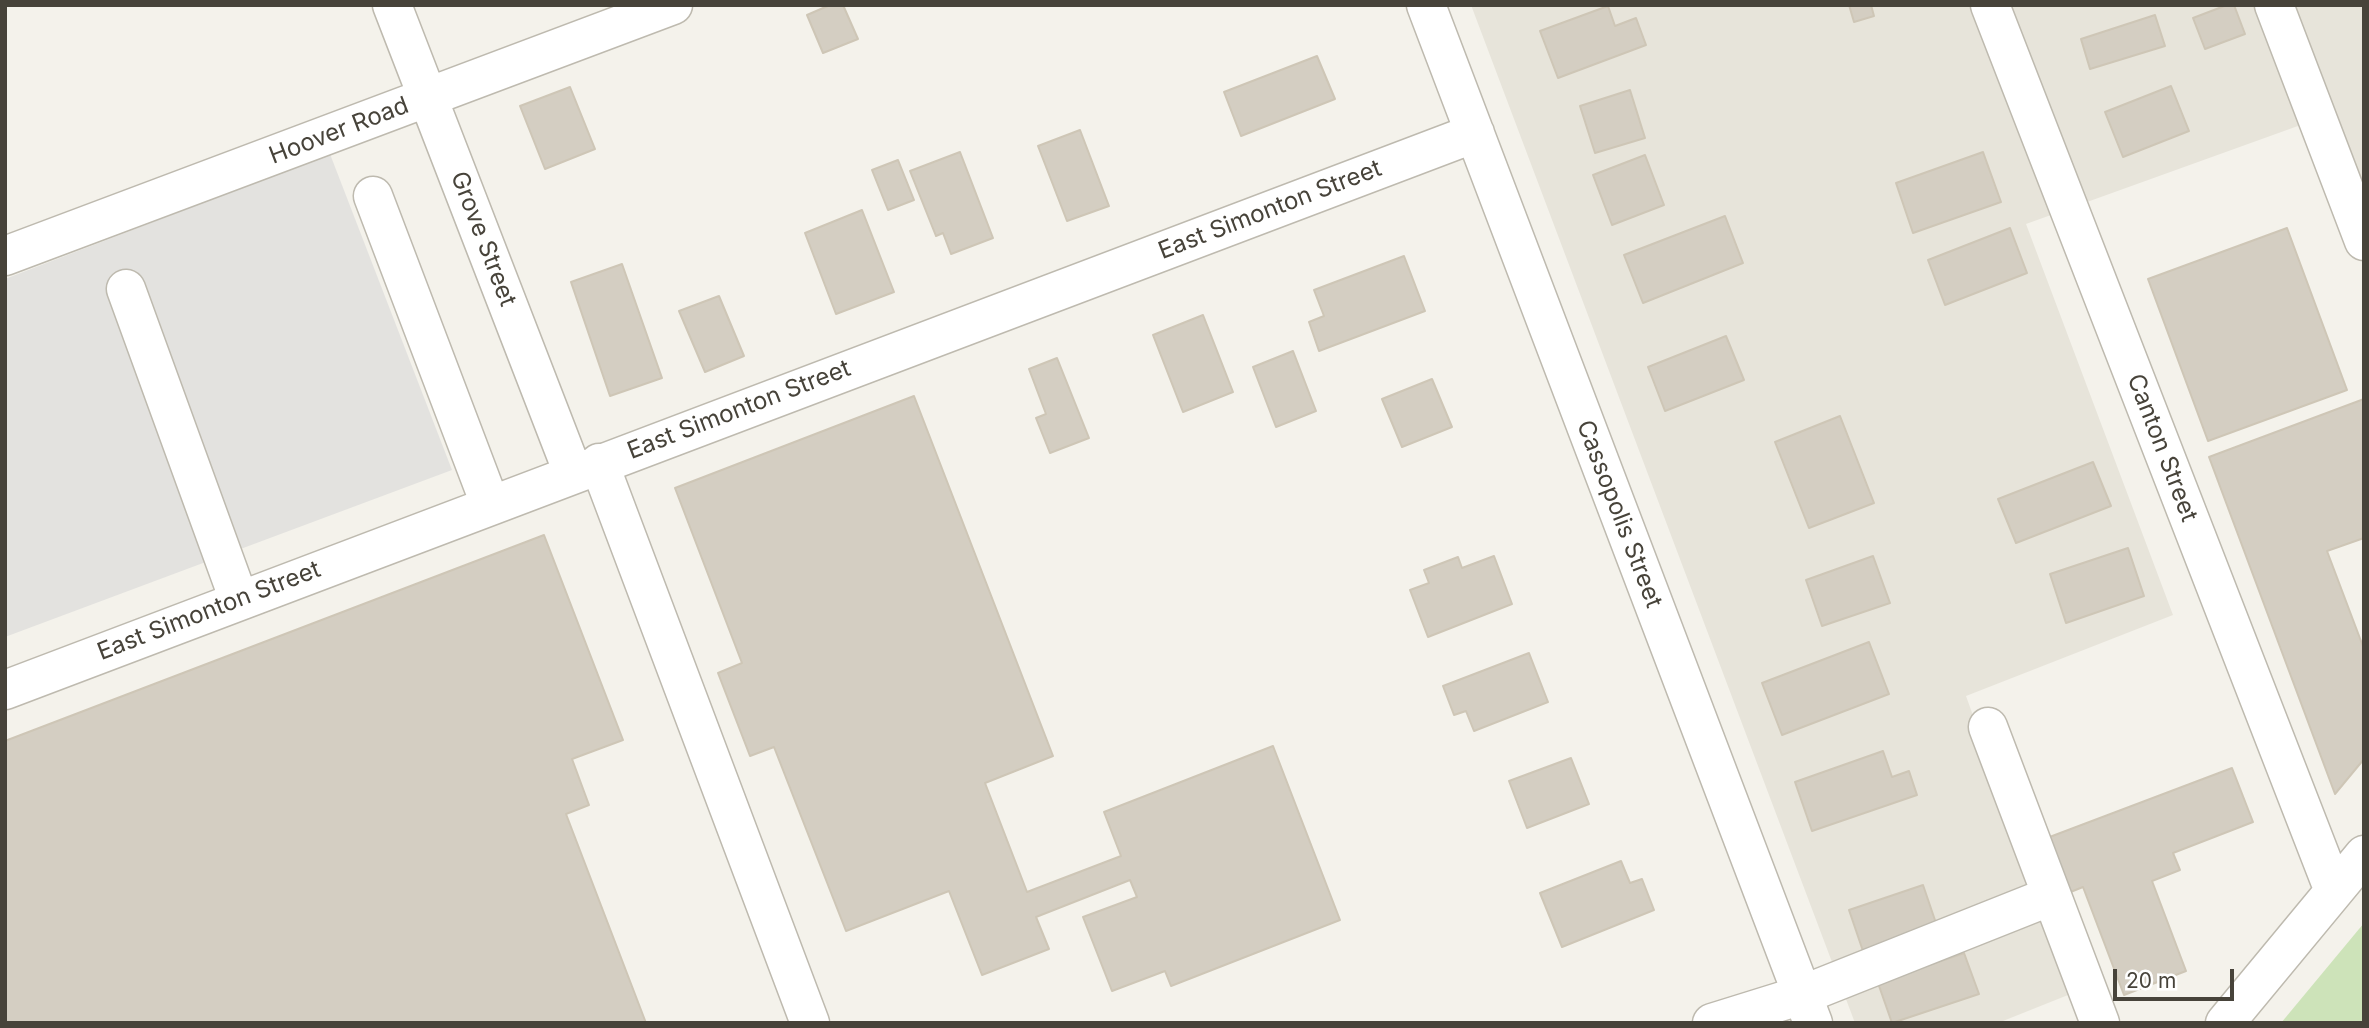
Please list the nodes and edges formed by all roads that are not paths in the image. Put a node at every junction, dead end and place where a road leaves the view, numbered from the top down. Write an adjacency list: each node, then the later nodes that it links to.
1 (392, 5): 6 (street, Grove Street)
2 (673, 5): 6 (street, Hoover Road)
3 (1990, 5): 18 (street, Canton Street)
4 (2274, 5): 9 (street)
5 (1429, 6): 7 (street, Cassopolis Street)
6 (428, 97): 10 (street, Hoover Road); 12 (street, Grove Street)
7 (1475, 133): 12 (street, East Simonton Street); 20 (street, Cassopolis Street)
8 (373, 196): 13 (street)
9 (2364, 241)
10 (5, 256)
11 (126, 289): 14 (street)
12 (586, 468): 13 (street, East Simonton Street); 21 (street, Grove Street)
13 (489, 504): 14 (street, East Simonton Street)
14 (239, 600): 15 (street, East Simonton Street)
15 (5, 690)
16 (1988, 727): 19 (street)
17 (2364, 855): 18 (street)
18 (2334, 891): 24 (street)
19 (2051, 896): 20 (street); 23 (street)
20 (1807, 1009): 22 (street)
21 (810, 1023)
22 (1712, 1023)
23 (2100, 1023)
24 (2225, 1023)

